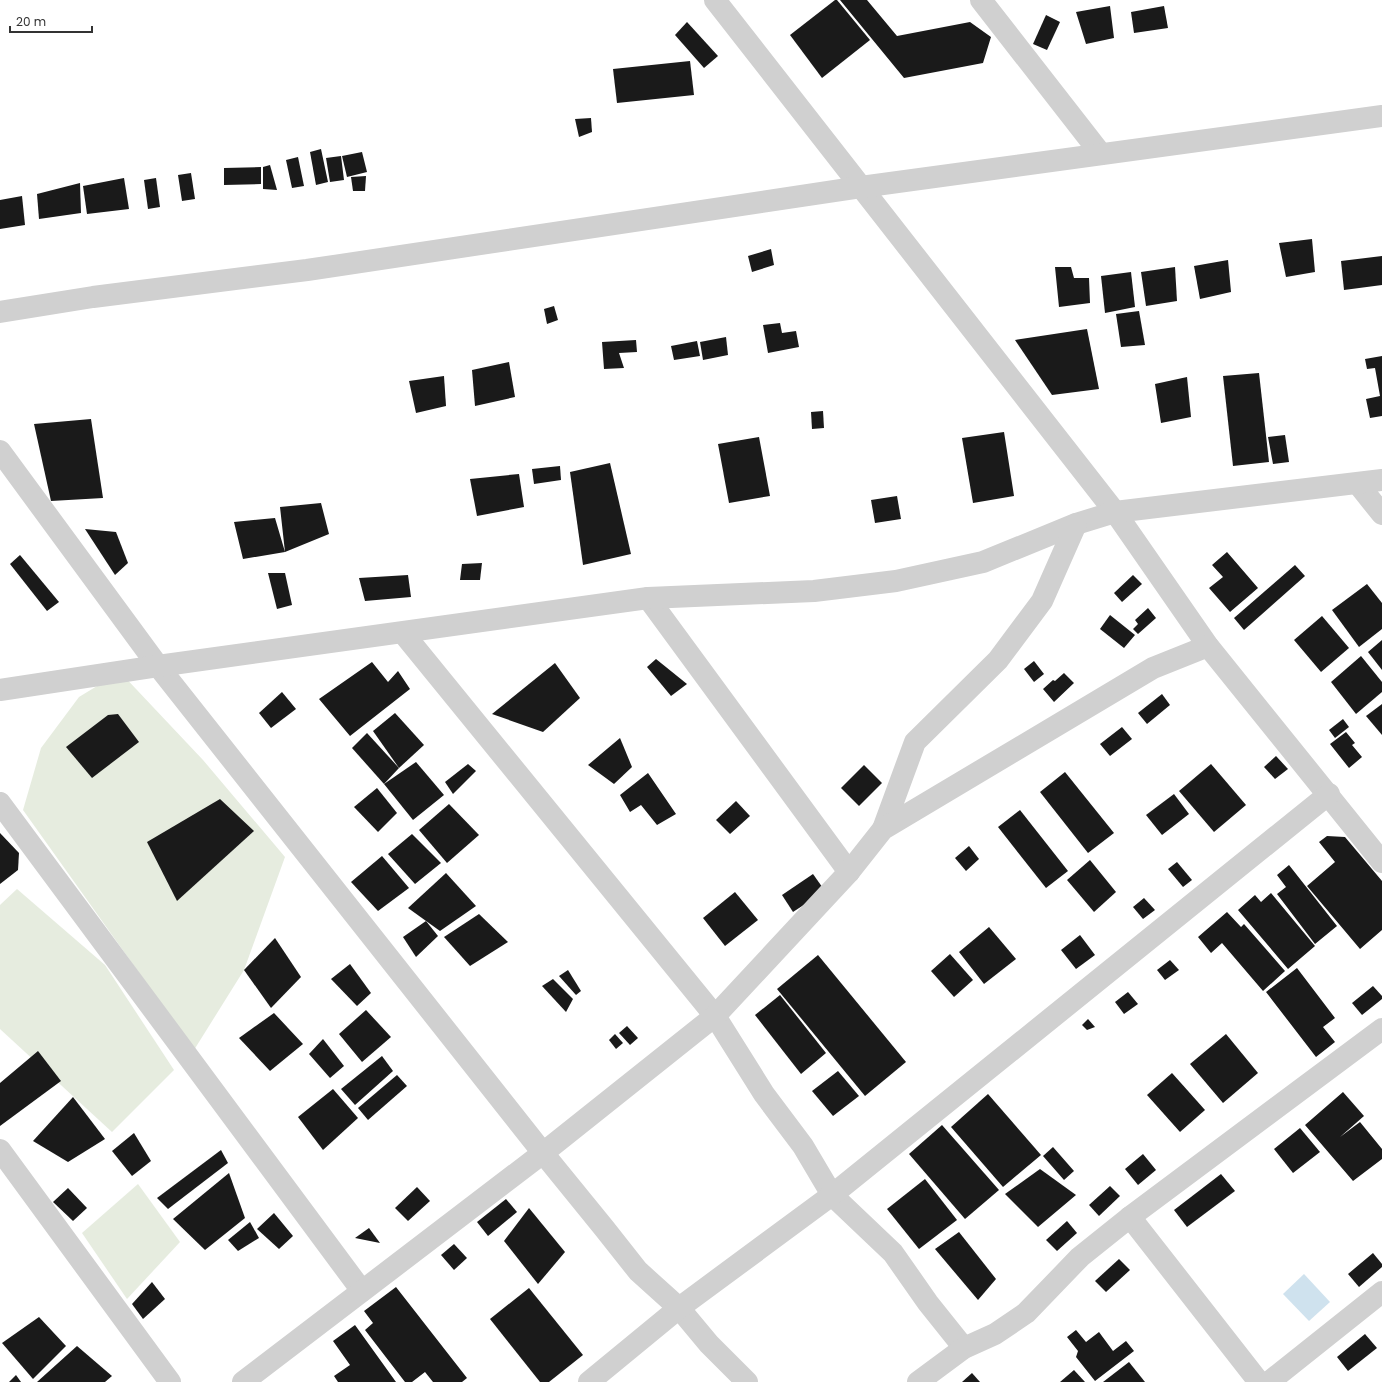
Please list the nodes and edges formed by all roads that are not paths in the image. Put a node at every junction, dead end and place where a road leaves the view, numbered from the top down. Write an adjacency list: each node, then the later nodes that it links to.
1 (715, 0): 5 (street)
2 (981, 0): 4 (street)
3 (1382, 116): 4 (street)
4 (1101, 154): 5 (street)
5 (861, 187): 6 (street); 10 (street)
6 (0, 312)
7 (0, 451): 16 (street)
8 (1382, 480): 9 (street)
9 (1358, 484): 10 (street); 11 (street)
10 (1115, 512): 12 (street); 15 (street)
11 (1382, 514)
12 (1076, 524): 13 (street); 20 (street)
13 (648, 598): 14 (street); 22 (street)
14 (403, 633): 16 (street); 23 (street)
15 (1208, 646): 18 (street); 20 (street)
16 (158, 666): 17 (street); 26 (street)
17 (0, 690)
18 (1329, 794): 21 (street); 27 (street)
19 (0, 803): 29 (street)
20 (883, 829): 22 (street)
21 (1382, 862)
22 (849, 872): 23 (street)
23 (715, 1016): 26 (street); 27 (street)
24 (1382, 1029): 28 (street)
25 (0, 1150): 33 (street)
26 (543, 1153): 29 (street); 31 (street)
27 (832, 1194): 31 (street); 32 (street)
28 (1130, 1217): 32 (street); 38 (street)
29 (362, 1292): 34 (street)
30 (1382, 1292): 39 (street)
31 (680, 1308): 35 (street); 36 (street)
32 (964, 1348): 37 (street)
33 (170, 1382)
34 (243, 1382)
35 (589, 1382)
36 (747, 1382)
37 (918, 1382)
38 (1259, 1382)
39 (1268, 1382)

